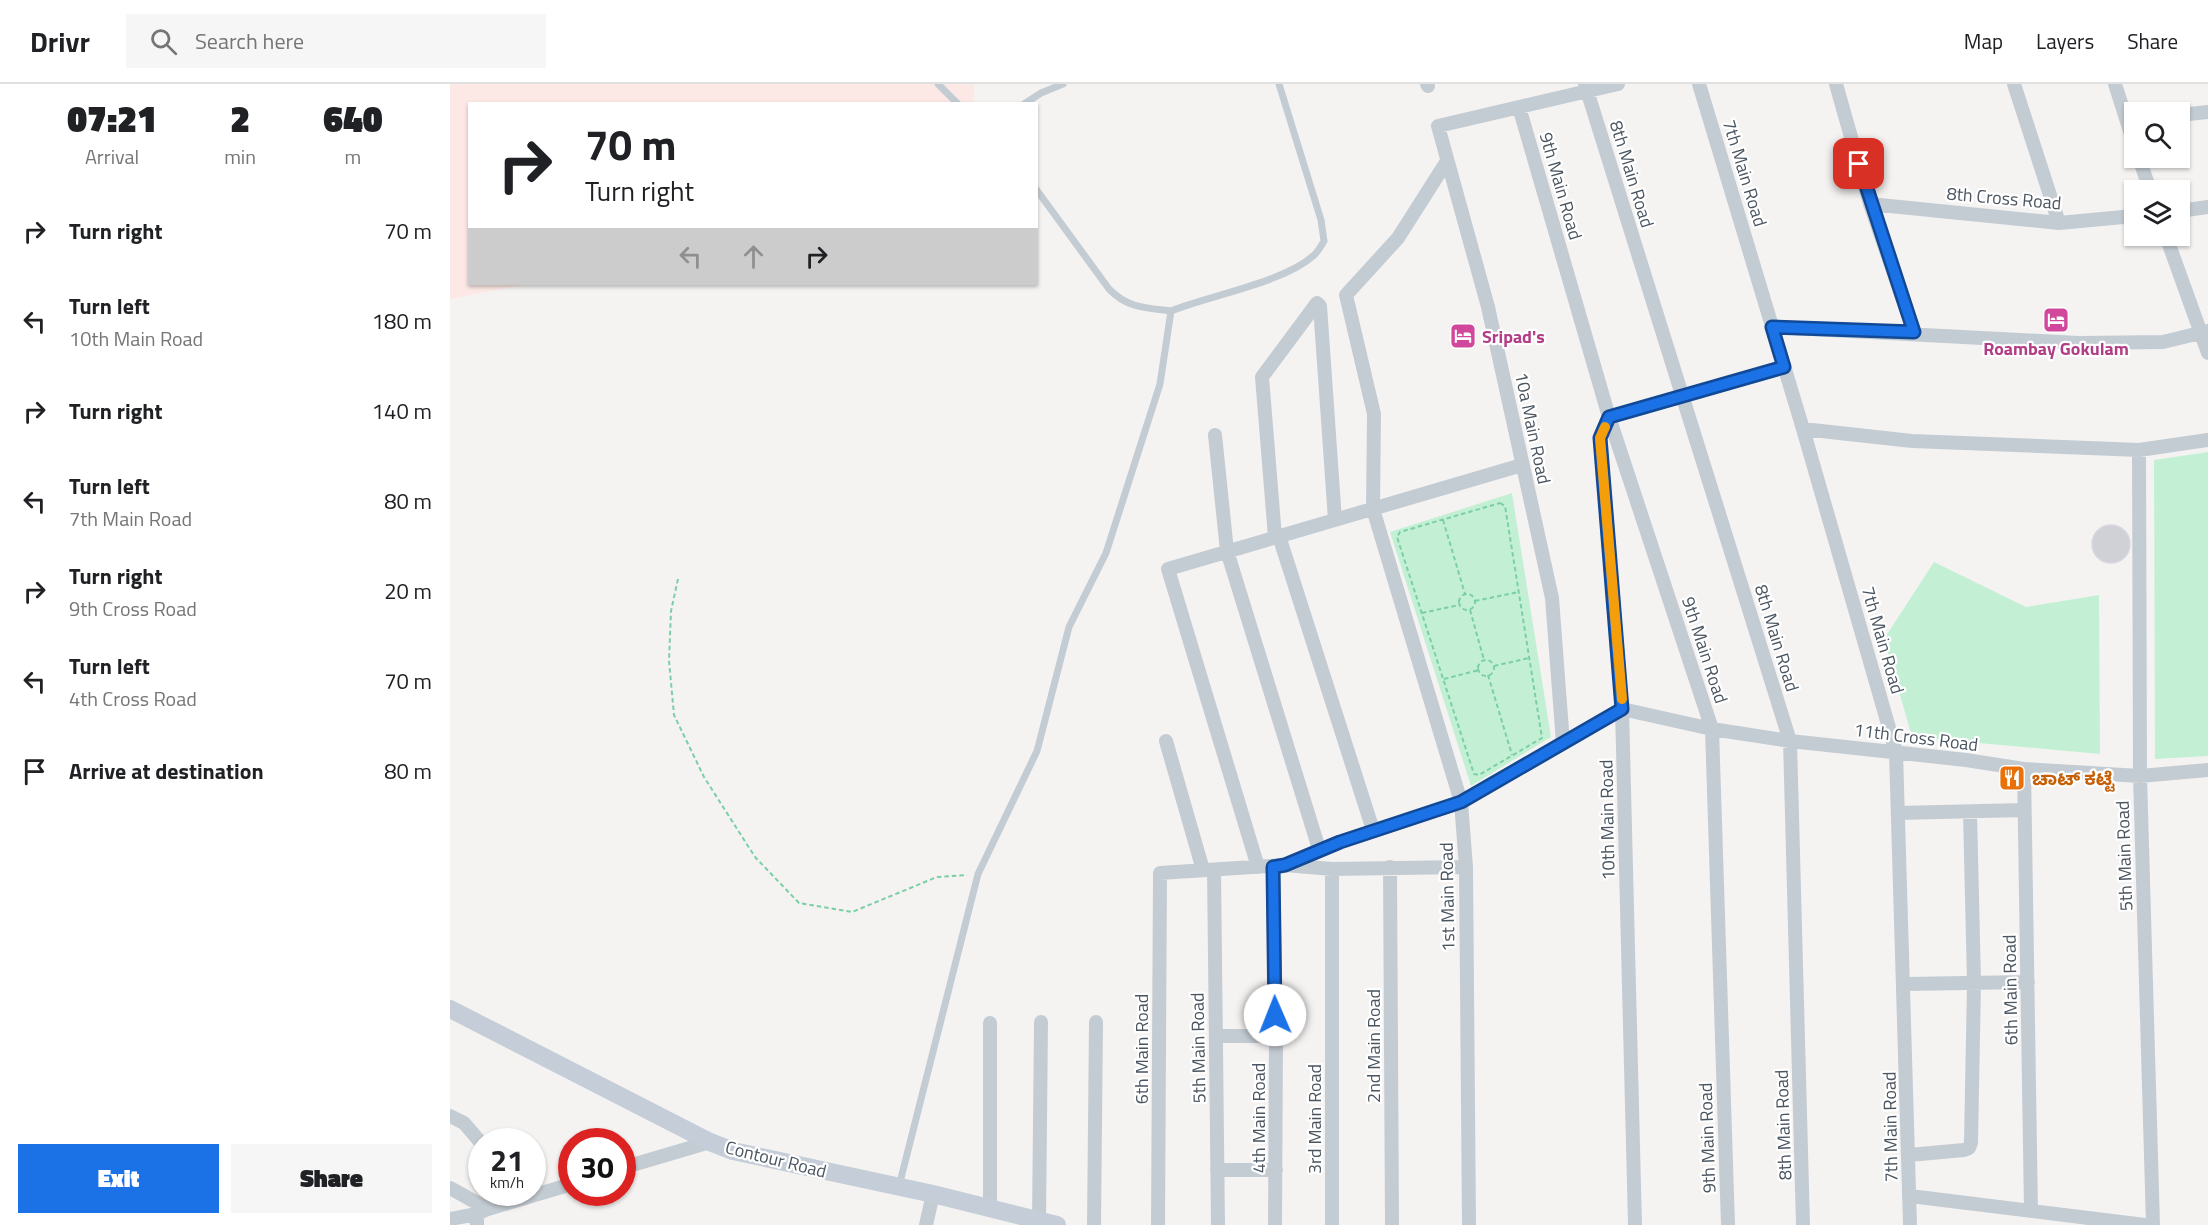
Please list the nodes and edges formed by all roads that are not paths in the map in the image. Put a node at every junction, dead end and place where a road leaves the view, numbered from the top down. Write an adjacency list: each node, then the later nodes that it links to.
1 (938, 84): 10 (lane)
2 (1063, 84): 11 (lane)
3 (1279, 84): 24 (lane)
4 (1618, 84): 9 (street)
5 (1699, 84): 25 (street, 7th Main Road)
6 (1836, 84): 18 (street)
7 (2014, 84): 22 (street)
8 (2115, 84): 12 (street)
9 (1586, 88): 13 (street); 30 (street, 8th Main Road)
10 (956, 102)
11 (1027, 102)
12 (2124, 105)
13 (1519, 107): 16 (street, 10a Main Road); 31 (street, 9th Main Road)
14 (2208, 112): 15 (street)
15 (2190, 114)
16 (1448, 161): 36 (street, 10a Main Road); 37 (street, 1st Main Road)
17 (1038, 192): 24 (lane)
18 (1870, 204): 22 (street, 8th Cross Road); 26 (street)
19 (2208, 207): 20 (street)
20 (2190, 210)
21 (2124, 217): 22 (street, 8th Cross Road)
22 (2059, 223)
23 (2170, 246): 27 (street)
24 (1171, 311): 79 (lane)
25 (1772, 327): 26 (street); 29 (street, 7th Main Road)
26 (1914, 332): 27 (street)
27 (2205, 332): 28 (street)
28 (2208, 353)
29 (1784, 367): 30 (street); 32 (street, 7th Main Road)
30 (1683, 396): 31 (street); 44 (street, 8th Main Road)
31 (1609, 417): 41 (street, 10th Main Road); 42 (street, 9th Main Road)
32 (1803, 429): 35 (street); 46 (street, 7th Main Road)
33 (1215, 435): 40 (street)
34 (2208, 440): 35 (street)
35 (2139, 450): 49 (street, 5th Main Road)
36 (1522, 465): 37 (street); 45 (street, 10a Main Road)
37 (1373, 509): 38 (street); 50 (street, 1st Main Road)
38 (1335, 520): 39 (street); 39 (street)
39 (1277, 537): 40 (street); 54 (street)
40 (1227, 551): 56 (street); 58 (street)
41 (1622, 709): 42 (street, 11th Cross Road); 45 (street); 98 (street, 10th Main Road)
42 (1712, 729): 44 (street, 11th Cross Road); 99 (street, 9th Main Road)
43 (1166, 741): 62 (street, 5th Main Road)
44 (1790, 741): 46 (street, 11th Cross Road); 100 (street, 8th Main Road)
45 (1563, 743): 50 (street)
46 (1896, 752): 47 (street, 11th Cross Road); 53 (street, 7th Main Road)
47 (2024, 769): 49 (street, 11th Cross Road); 51 (street, 6th Main Road)
48 (2208, 770): 49 (street, 11th Cross Road)
49 (2140, 776): 103 (street, 5th Main Road)
50 (1461, 802): 54 (street); 60 (street, 1st Main Road)
51 (2024, 810): 52 (street); 63 (street, 6th Main Road)
52 (1971, 812): 53 (street); 64 (street)
53 (1898, 813): 65 (street, 7th Main Road)
54 (1373, 830): 55 (street)
55 (1340, 842): 56 (street); 61 (street, 3rd Main Road)
56 (1319, 849): 57 (street)
57 (1279, 866): 58 (street); 61 (street); 71 (street, 4th Main Road)
58 (1258, 867): 62 (street)
59 (1390, 867): 60 (street); 61 (street); 96 (street, 2nd Main Road)
60 (1466, 867): 97 (street, 1st Main Road)
61 (1338, 869): 95 (street, 3rd Main Road)
62 (1209, 870): 70 (street, 5th Main Road); 92 (street, 6th Main Road)
63 (2028, 982): 64 (street); 85 (street, 6th Main Road)
64 (1974, 983): 65 (street); 75 (street)
65 (1905, 984): 75 (street, 7th Main Road)
66 (450, 1009): 74 (street, Contour Road)
67 (1041, 1022): 88 (street)
68 (1096, 1022): 91 (street)
69 (990, 1023): 84 (street)
70 (1216, 1036): 71 (street); 77 (street, 5th Main Road)
71 (1276, 1036): 78 (street, 4th Main Road)
72 (450, 1116): 73 (street)
73 (468, 1128)
74 (710, 1142): 76 (street); 79 (street, Contour Road)
75 (1909, 1155): 82 (street, 7th Main Road)
76 (636, 1164)
77 (1218, 1170): 78 (street); 93 (street, 5th Main Road)
78 (1276, 1170): 94 (street, 4th Main Road)
79 (899, 1186): 81 (street, Contour Road)
80 (450, 1188): 86 (street)
81 (933, 1194): 84 (street, Contour Road); 89 (street)
82 (1910, 1196): 85 (street); 101 (street, 7th Main Road)
83 (494, 1206): 86 (street)
84 (990, 1208): 88 (street, Contour Road)
85 (2031, 1211): 102 (street)
86 (481, 1216): 87 (street)
87 (450, 1219)
88 (1039, 1220): 90 (street, Contour Road)
89 (926, 1225)
90 (1057, 1225)
91 (1094, 1225)
92 (1158, 1225)
93 (1218, 1225)
94 (1275, 1225)
95 (1332, 1225)
96 (1392, 1225)
97 (1469, 1225)
98 (1635, 1225)
99 (1728, 1225)
100 (1803, 1225)
101 (1910, 1225)
102 (2145, 1225)
103 (2153, 1225)

